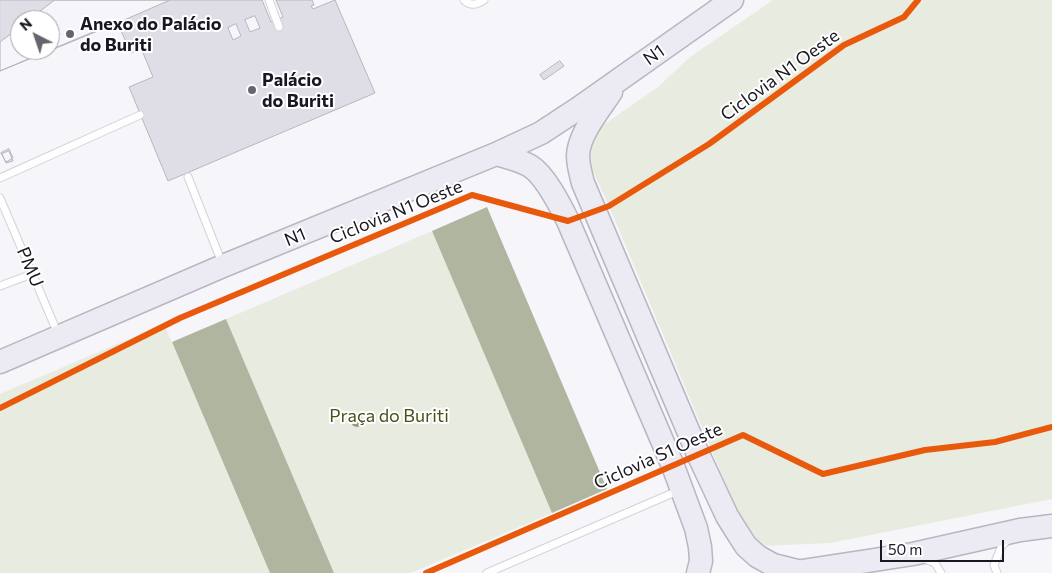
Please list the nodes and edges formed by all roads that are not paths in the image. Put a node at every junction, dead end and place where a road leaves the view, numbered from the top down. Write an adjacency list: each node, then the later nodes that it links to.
1 (268, 0): 5 (lane)
2 (464, 0): 3 (lane)
3 (484, 0)
4 (732, 0): 6 (highway, N1)
5 (279, 27)
6 (619, 80): 8 (highway, N1); 21 (highway)
7 (140, 115): 10 (lane)
8 (496, 154): 12 (highway, N1); 17 (highway)
9 (188, 177): 12 (lane)
10 (0, 178)
11 (0, 198): 13 (lane, PMU)
12 (223, 266): 15 (highway, N1)
13 (32, 274): 14 (lane); 15 (lane, PMU)
14 (0, 286)
15 (59, 337): 16 (highway, N1)
16 (0, 362)
17 (681, 490): 22 (lane); 23 (highway)
18 (1052, 526): 19 (highway)
19 (1020, 530): 20 (highway); 25 (lane)
20 (913, 554): 21 (highway); 24 (lane)
21 (793, 572)
22 (488, 573)
23 (698, 573)
24 (941, 573)
25 (997, 573)

